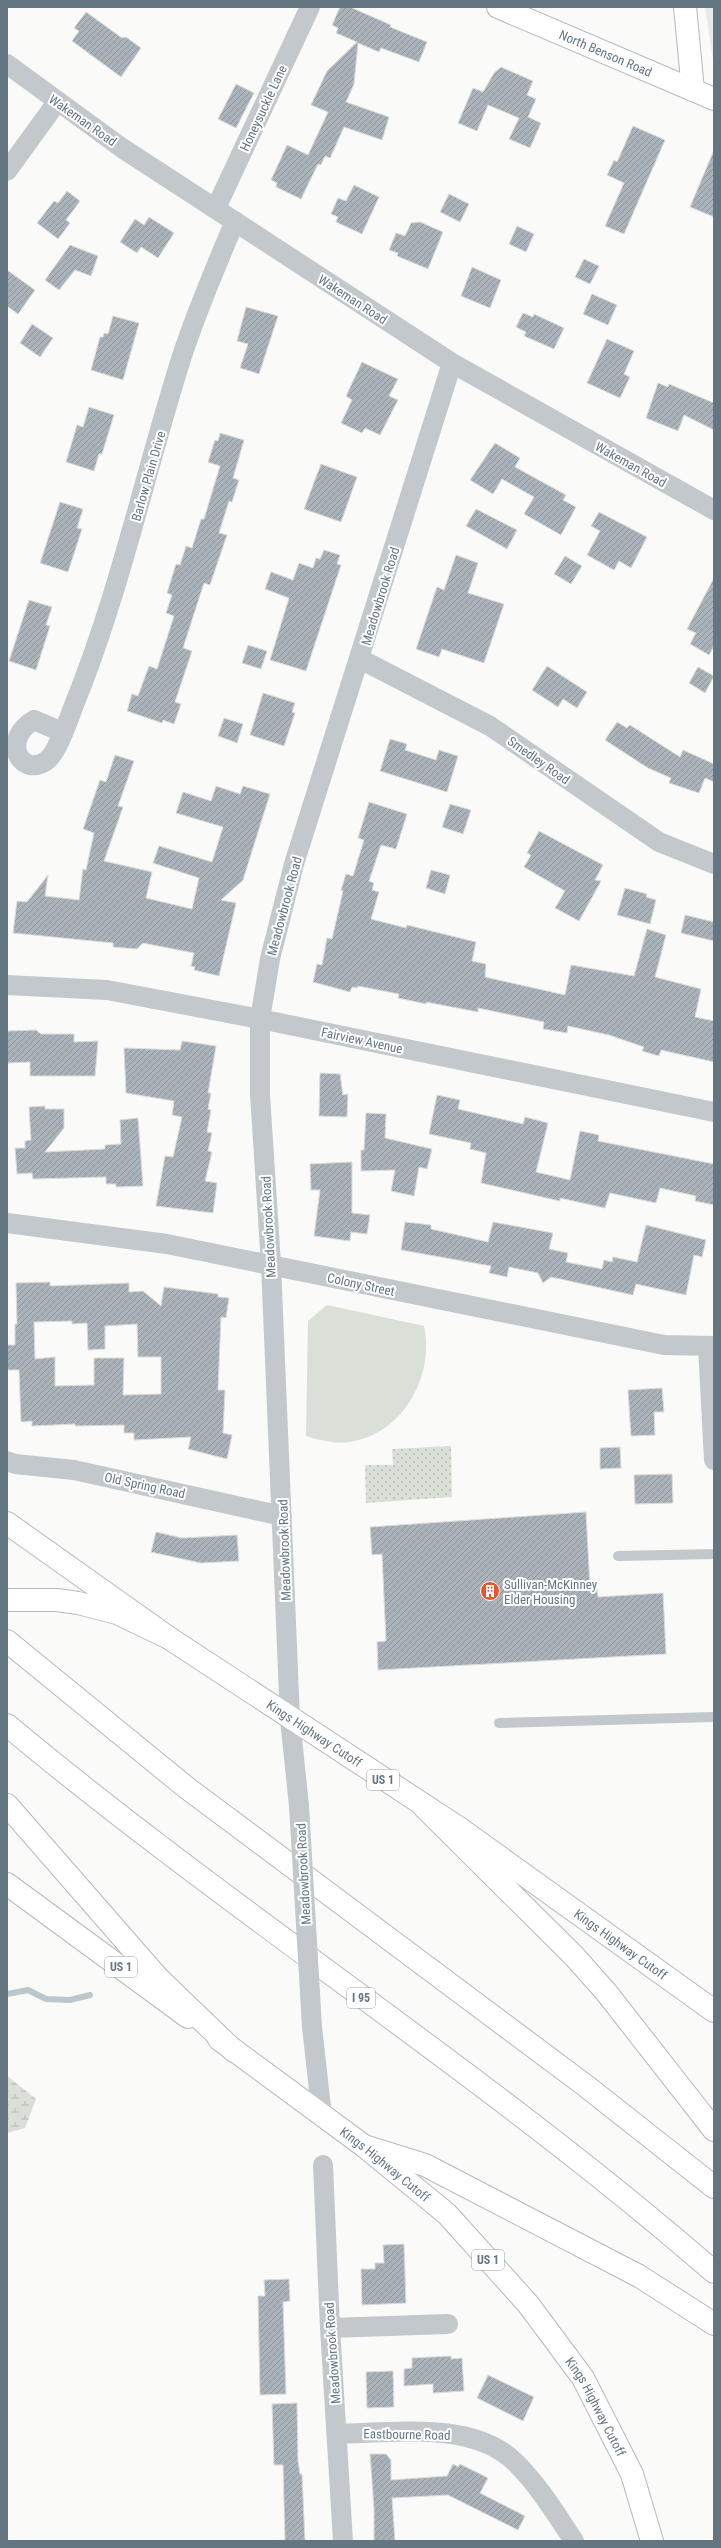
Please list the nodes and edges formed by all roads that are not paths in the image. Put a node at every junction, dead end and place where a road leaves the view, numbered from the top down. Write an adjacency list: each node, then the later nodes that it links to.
1 (310, 7): 9 (street, Honeysuckle Lane)
2 (498, 7): 5 (main road, North Benson Road)
3 (685, 7): 5 (main road)
4 (7, 64): 7 (street, Wakeman Road)
5 (693, 90): 6 (main road, North Benson Road)
6 (714, 99)
7 (57, 102): 8 (street); 9 (street, Wakeman Road)
8 (7, 171)
9 (216, 208): 10 (street, Wakeman Road)
10 (235, 221): 11 (street, Wakeman Road); 14 (street, Barlow Plain Drive)
11 (452, 364): 12 (street, Wakeman Road); 13 (street, Meadowbrook Road)
12 (714, 510)
13 (360, 659): 15 (street, Smedley Road); 17 (street, Meadowbrook Road)
14 (62, 732)
15 (714, 864)
16 (7, 985): 17 (street, Fairview Avenue)
17 (260, 1018): 18 (street, Fairview Avenue); 20 (street, Meadowbrook Road)
18 (714, 1112)
19 (7, 1223): 20 (street, Colony Street)
20 (271, 1264): 21 (street, Colony Street); 24 (street, Meadowbrook Road)
21 (711, 1346): 22 (street)
22 (714, 1460)
23 (7, 1461): 24 (street, Old Spring Road)
24 (282, 1516): 32 (street, Meadowbrook Road)
25 (7, 1523): 29 (main road)
26 (714, 1554): 27 (lane)
27 (618, 1556)
28 (7, 1600): 29 (main road, Kings Highway Cutoff / US 1)
29 (169, 1638): 32 (main road, Kings Highway Cutoff / US 1)
30 (7, 1641): 44 (main road)
31 (714, 1717): 33 (lane)
32 (290, 1719): 36 (main road, Kings Highway Cutoff / US 1); 40 (street, Meadowbrook Road, bridge)
33 (499, 1723)
34 (7, 1725): 45 (main road, I 95)
35 (7, 1805): 39 (main road)
36 (424, 1807): 38 (main road, Kings Highway Cutoff / US 1); 41 (main road)
37 (7, 1884): 39 (main road, Kings Highway Cutoff / US 1)
38 (714, 2011)
39 (234, 2050): 40 (main road, Kings Highway Cutoff / US 1)
40 (322, 2116): 42 (main road, Kings Highway Cutoff / US 1)
41 (714, 2130)
42 (364, 2146): 47 (main road); 52 (main road, Kings Highway Cutoff / US 1)
43 (323, 2165): 48 (street, Meadowbrook Road)
44 (714, 2187)
45 (714, 2272)
46 (448, 2324): 48 (street)
47 (714, 2324)
48 (330, 2328): 49 (street, Meadowbrook Road)
49 (337, 2434): 50 (street, Meadowbrook Road); 51 (street, Eastbourne Road)
50 (343, 2541)
51 (574, 2541)
52 (652, 2541)

